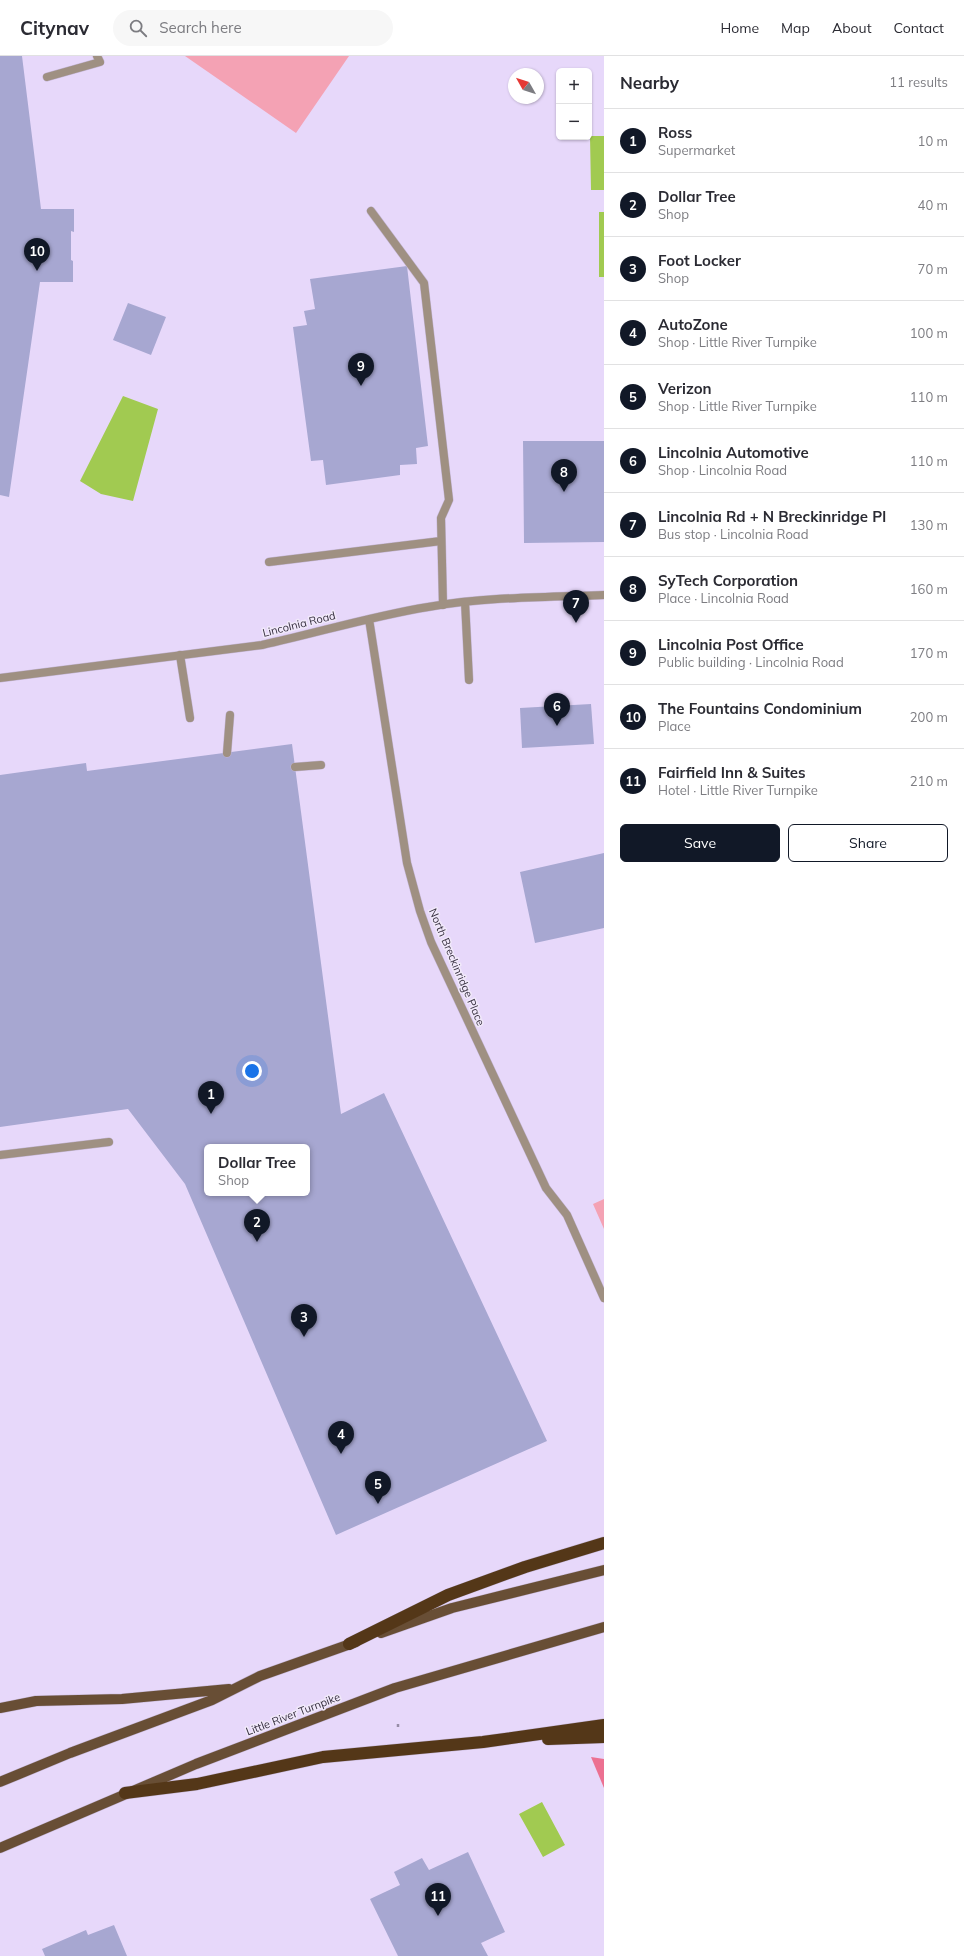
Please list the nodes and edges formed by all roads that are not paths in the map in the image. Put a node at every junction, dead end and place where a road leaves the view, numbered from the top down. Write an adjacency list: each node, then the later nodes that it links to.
1 (97, 56): 2 (street)
2 (47, 77)
3 (371, 211): 4 (street)
4 (441, 541): 5 (street); 8 (street)
5 (269, 562)
6 (604, 595): 7 (street, Lincolnia Road)
7 (465, 602): 8 (street, Lincolnia Road); 12 (street)
8 (443, 605): 9 (street, Lincolnia Road)
9 (369, 619): 10 (street, Lincolnia Road); 20 (street, North Breckinridge Place)
10 (180, 655): 11 (street, Lincolnia Road); 14 (street)
11 (0, 678)
12 (469, 680)
13 (230, 715): 15 (street)
14 (190, 718)
15 (227, 753)
16 (321, 765): 17 (street)
17 (295, 767)
18 (108, 1142): 19 (street)
19 (0, 1155)
20 (604, 1298)
21 (604, 1543): 24 (highway)
22 (604, 1570): 24 (main road)
23 (604, 1627): 31 (main road, Little River Turnpike)
24 (349, 1644): 25 (main road)
25 (234, 1689): 26 (main road); 30 (main road)
26 (0, 1708)
27 (604, 1725): 29 (highway)
28 (604, 1737): 29 (highway)
29 (483, 1742): 31 (highway)
30 (0, 1782)
31 (126, 1793): 32 (main road, Little River Turnpike)
32 (0, 1848)

